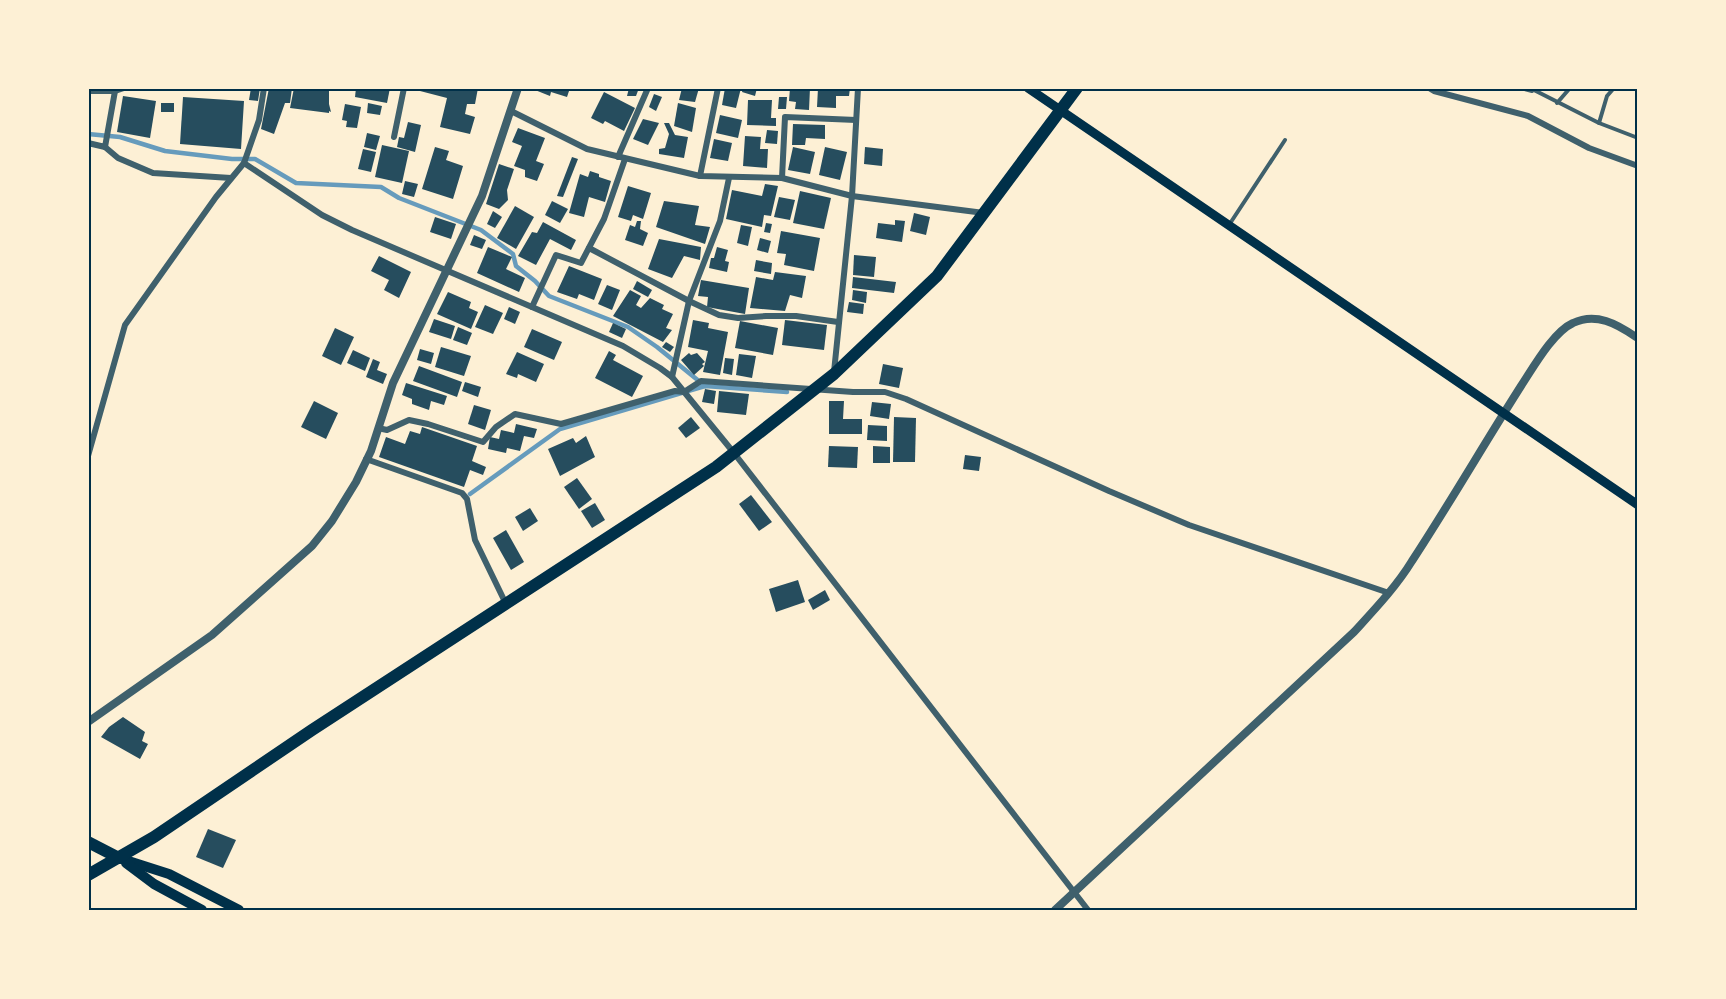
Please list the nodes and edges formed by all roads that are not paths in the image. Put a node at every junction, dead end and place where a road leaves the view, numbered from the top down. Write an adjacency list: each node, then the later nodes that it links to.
1 (124, 88): 16 (street)
2 (264, 88): 29 (street)
3 (404, 88): 23 (street)
4 (518, 88): 19 (street)
5 (648, 88): 28 (street)
6 (718, 88): 31 (street)
7 (858, 88): 21 (street)
8 (1028, 88): 20 (main road)
9 (1077, 88): 20 (highway)
10 (1429, 88): 30 (street)
11 (1521, 88): 17 (lane)
12 (1530, 88): 17 (lane)
13 (1570, 88): 18 (lane)
14 (1614, 88): 22 (lane)
15 (88, 91): 16 (street)
16 (115, 91): 27 (street)
17 (1536, 92): 18 (lane)
18 (1557, 103): 22 (lane)
19 (511, 111): 28 (street); 39 (street)
20 (1061, 111): 36 (highway); 37 (main road)
21 (856, 120): 34 (street); 35 (street)
22 (1599, 123): 24 (lane)
23 (394, 137)
24 (1638, 138)
25 (1284, 140): 37 (lane)
26 (88, 143): 27 (street)
27 (105, 147): 32 (street)
28 (622, 158): 31 (street); 38 (street)
29 (244, 163): 32 (street); 39 (street)
30 (1638, 166)
31 (700, 176): 33 (street)
32 (231, 178): 51 (street)
33 (729, 178): 34 (street); 40 (street)
34 (782, 178): 35 (street)
35 (852, 196): 36 (street); 42 (street)
36 (984, 213): 44 (highway)
37 (1228, 226): 48 (main road)
38 (589, 248): 40 (street); 41 (street)
39 (446, 270): 41 (street); 49 (street)
40 (689, 302): 42 (street); 45 (street)
41 (532, 307): 45 (street)
42 (838, 322): 44 (street)
43 (1636, 337): 48 (street)
44 (834, 374): 46 (highway)
45 (672, 377): 47 (street)
46 (815, 389): 47 (street); 50 (highway); 54 (street)
47 (684, 392): 49 (street); 50 (street)
48 (1503, 414): 53 (main road); 54 (street)
49 (378, 428): 52 (street)
50 (734, 453): 55 (highway); 60 (street)
51 (88, 456)
52 (366, 459): 55 (street); 56 (street)
53 (1638, 505)
54 (1389, 593): 60 (street)
55 (506, 605): 58 (highway)
56 (88, 722)
57 (88, 842): 58 (highway)
58 (119, 858): 59 (highway); 61 (main road); 62 (main road)
59 (88, 875)
60 (1074, 893): 63 (street); 64 (street)
61 (202, 910)
62 (239, 910)
63 (1055, 910)
64 (1088, 910)

